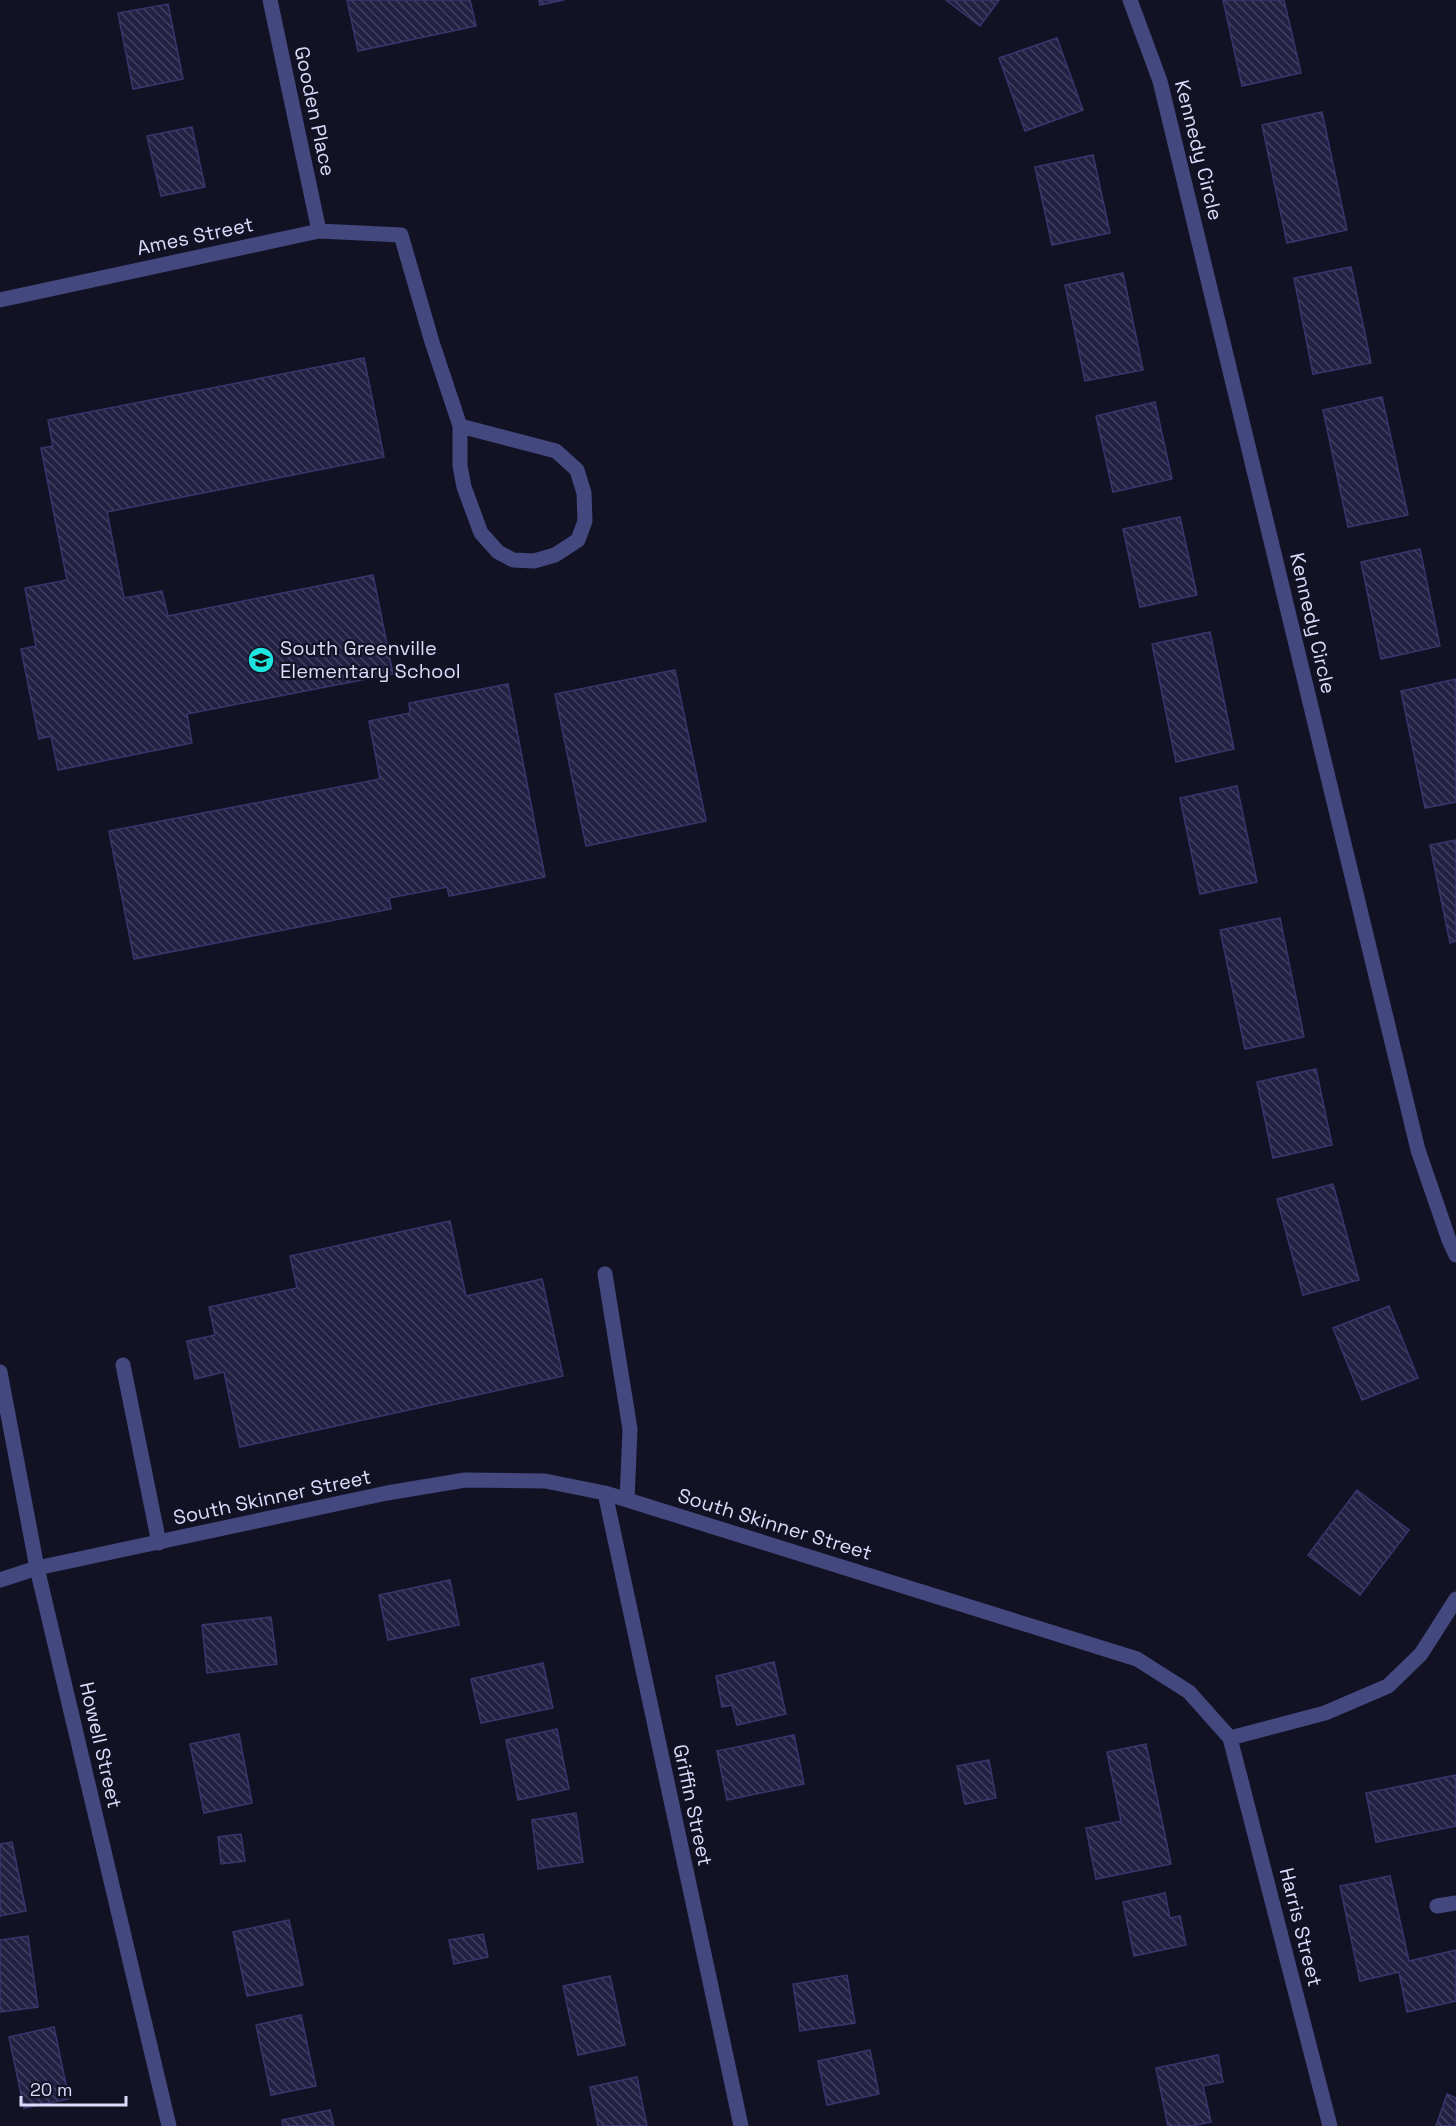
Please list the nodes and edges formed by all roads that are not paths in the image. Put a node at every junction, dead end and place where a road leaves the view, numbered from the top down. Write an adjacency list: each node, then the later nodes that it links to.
1 (270, 0): 3 (street, Gooden Place)
2 (1130, 0): 6 (street, Kennedy Circle)
3 (319, 231): 4 (street, Ames Street); 5 (street, Ames Street)
4 (0, 300)
5 (460, 426): 5 (street)
6 (1456, 1255)
7 (605, 1274): 11 (street)
8 (123, 1365): 12 (street)
9 (0, 1372): 13 (street, Howell Street)
10 (605, 1493): 11 (street, South Skinner Street); 12 (street, South Skinner Street); 20 (street, Griffin Street)
11 (627, 1500): 16 (street, South Skinner Street)
12 (159, 1543): 13 (street, South Skinner Street)
13 (38, 1568): 14 (street, South Skinner Street); 19 (street, Howell Street)
14 (0, 1580)
15 (1456, 1599): 16 (street)
16 (1230, 1738): 21 (street, Harris Street)
17 (1456, 1903): 18 (street)
18 (1437, 1906)
19 (169, 2126)
20 (741, 2126)
21 (1330, 2126)

